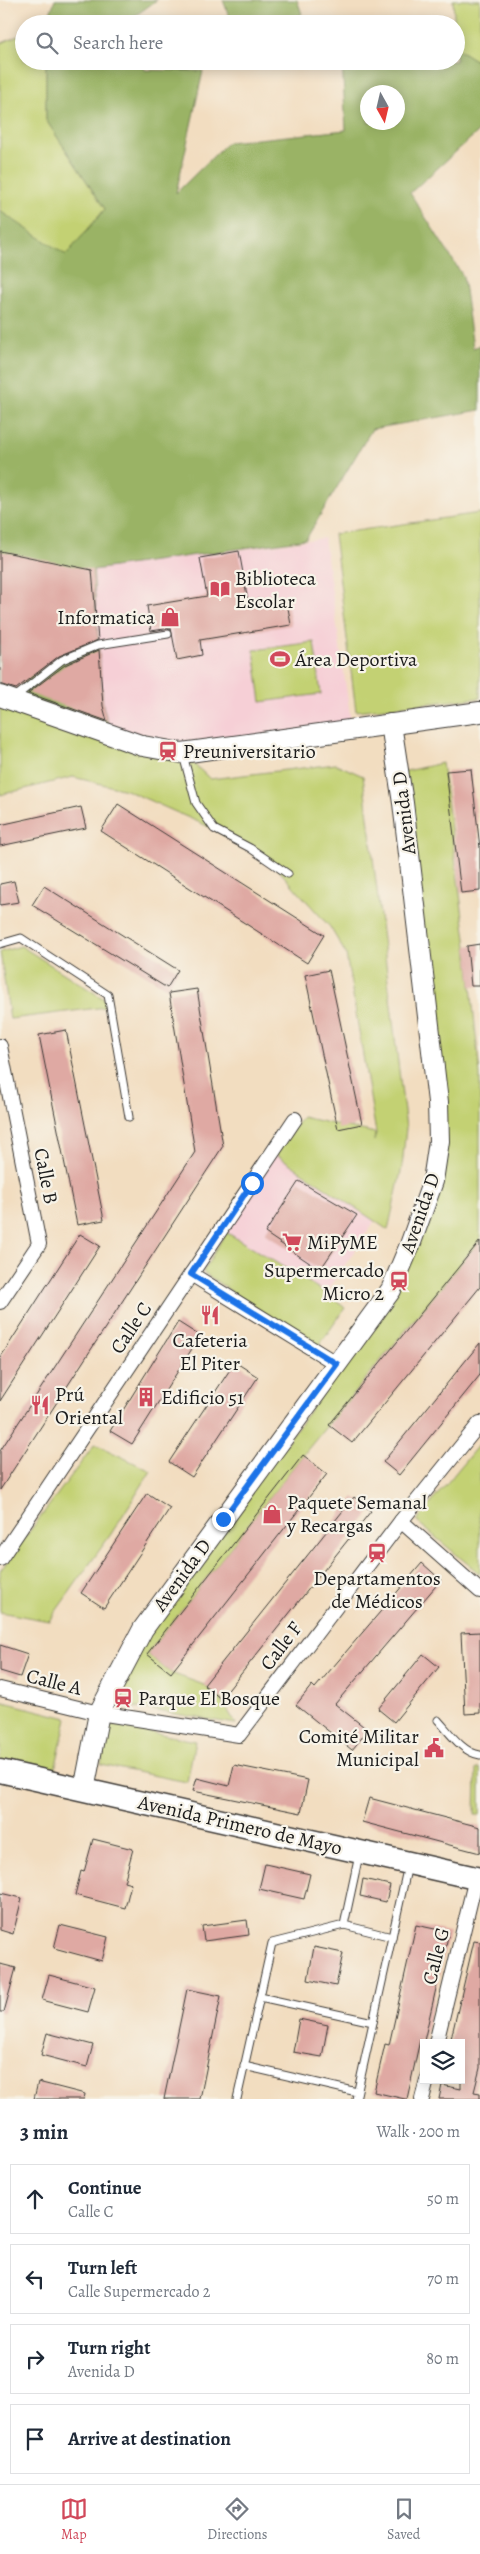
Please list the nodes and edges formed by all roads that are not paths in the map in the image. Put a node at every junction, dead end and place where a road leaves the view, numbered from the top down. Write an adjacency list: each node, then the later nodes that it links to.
1 (168, 634): 2 (lane)
2 (5, 699): 5 (street)
3 (480, 712): 4 (street)
4 (391, 724): 5 (street); 13 (street, Avenida D)
5 (182, 753): 6 (lane)
6 (288, 874)
7 (0, 944): 9 (lane)
8 (0, 1046): 12 (street, Calle B)
9 (129, 1117)
10 (295, 1119): 11 (street, Calle C)
11 (191, 1274): 13 (street); 16 (street, Calle C)
12 (0, 1302)
13 (337, 1364): 19 (street, Avenida D)
14 (480, 1423): 15 (street, Calle F)
15 (402, 1521): 17 (street); 19 (street, Calle F)
16 (0, 1559)
17 (480, 1591)
18 (0, 1689): 19 (street, Calle A)
19 (99, 1713): 23 (street, Avenida D)
20 (438, 1720): 21 (lane)
21 (480, 1755)
22 (0, 1771): 23 (main road, Avenida Primero de Mayo)
23 (84, 1790): 24 (main road, Avenida Primero de Mayo)
24 (360, 1852): 25 (main road, Avenida Primero de Mayo); 27 (lane)
25 (408, 1863): 26 (main road, Avenida Primero de Mayo); 28 (lane)
26 (478, 1878): 31 (street, Calle G)
27 (344, 1925): 28 (lane); 29 (lane)
28 (392, 1937): 30 (lane)
29 (260, 1997): 30 (lane); 32 (lane)
30 (373, 2022): 34 (lane)
31 (437, 2039)
32 (244, 2066): 34 (lane); 35 (lane)
33 (425, 2084): 36 (street)
34 (356, 2096)
35 (237, 2099)
36 (422, 2099)

